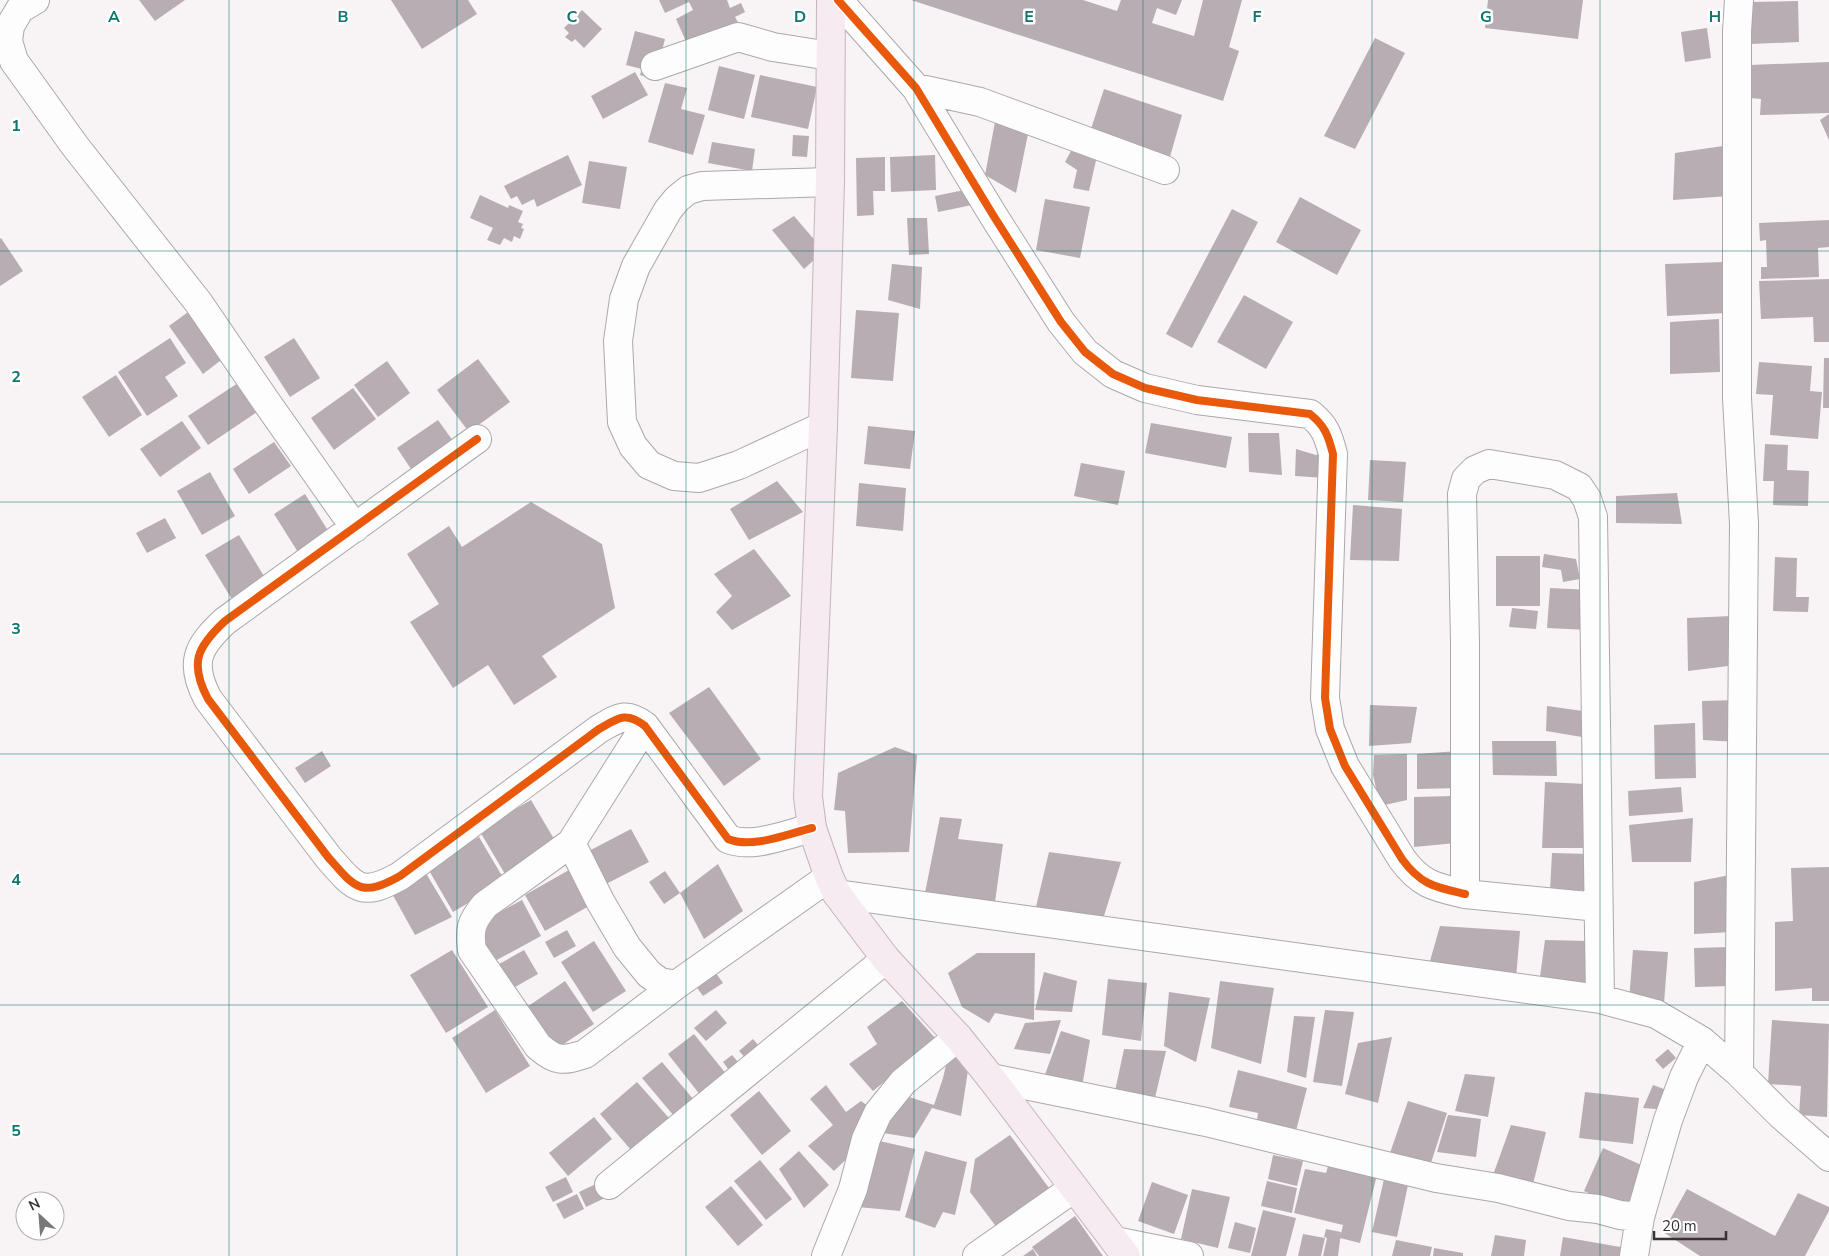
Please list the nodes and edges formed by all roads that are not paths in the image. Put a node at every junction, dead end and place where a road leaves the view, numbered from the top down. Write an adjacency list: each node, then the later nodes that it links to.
1 (35, 0): 12 (street)
2 (831, 0): 5 (main road)
3 (838, 0): 7 (street)
4 (1739, 0): 24 (street)
5 (830, 56): 6 (street); 9 (main road)
6 (655, 66)
7 (916, 88): 8 (street); 17 (street)
8 (1165, 170)
9 (830, 182): 10 (main road); 10 (street)
10 (823, 426): 14 (main road)
11 (477, 439): 12 (street)
12 (355, 528): 13 (street)
13 (645, 726): 14 (street); 15 (street)
14 (812, 828): 16 (main road)
15 (570, 843): 20 (street); 20 (street)
16 (833, 885): 19 (main road); 20 (street); 21 (street)
17 (1465, 894): 18 (street); 18 (street)
18 (1598, 908): 21 (street)
19 (886, 959): 22 (main road); 27 (street)
20 (676, 985)
21 (1600, 999): 23 (street)
22 (958, 1036): 25 (main road); 31 (street)
23 (1702, 1041): 24 (street); 29 (street)
24 (1739, 1073): 26 (street)
25 (991, 1078): 28 (main road); 29 (street)
26 (1829, 1157)
27 (609, 1185)
28 (1074, 1188): 30 (main road); 32 (street)
29 (1640, 1218): 34 (street)
30 (1121, 1248): 33 (street)
31 (826, 1256)
32 (977, 1256)
33 (1189, 1256)
34 (1634, 1256)

